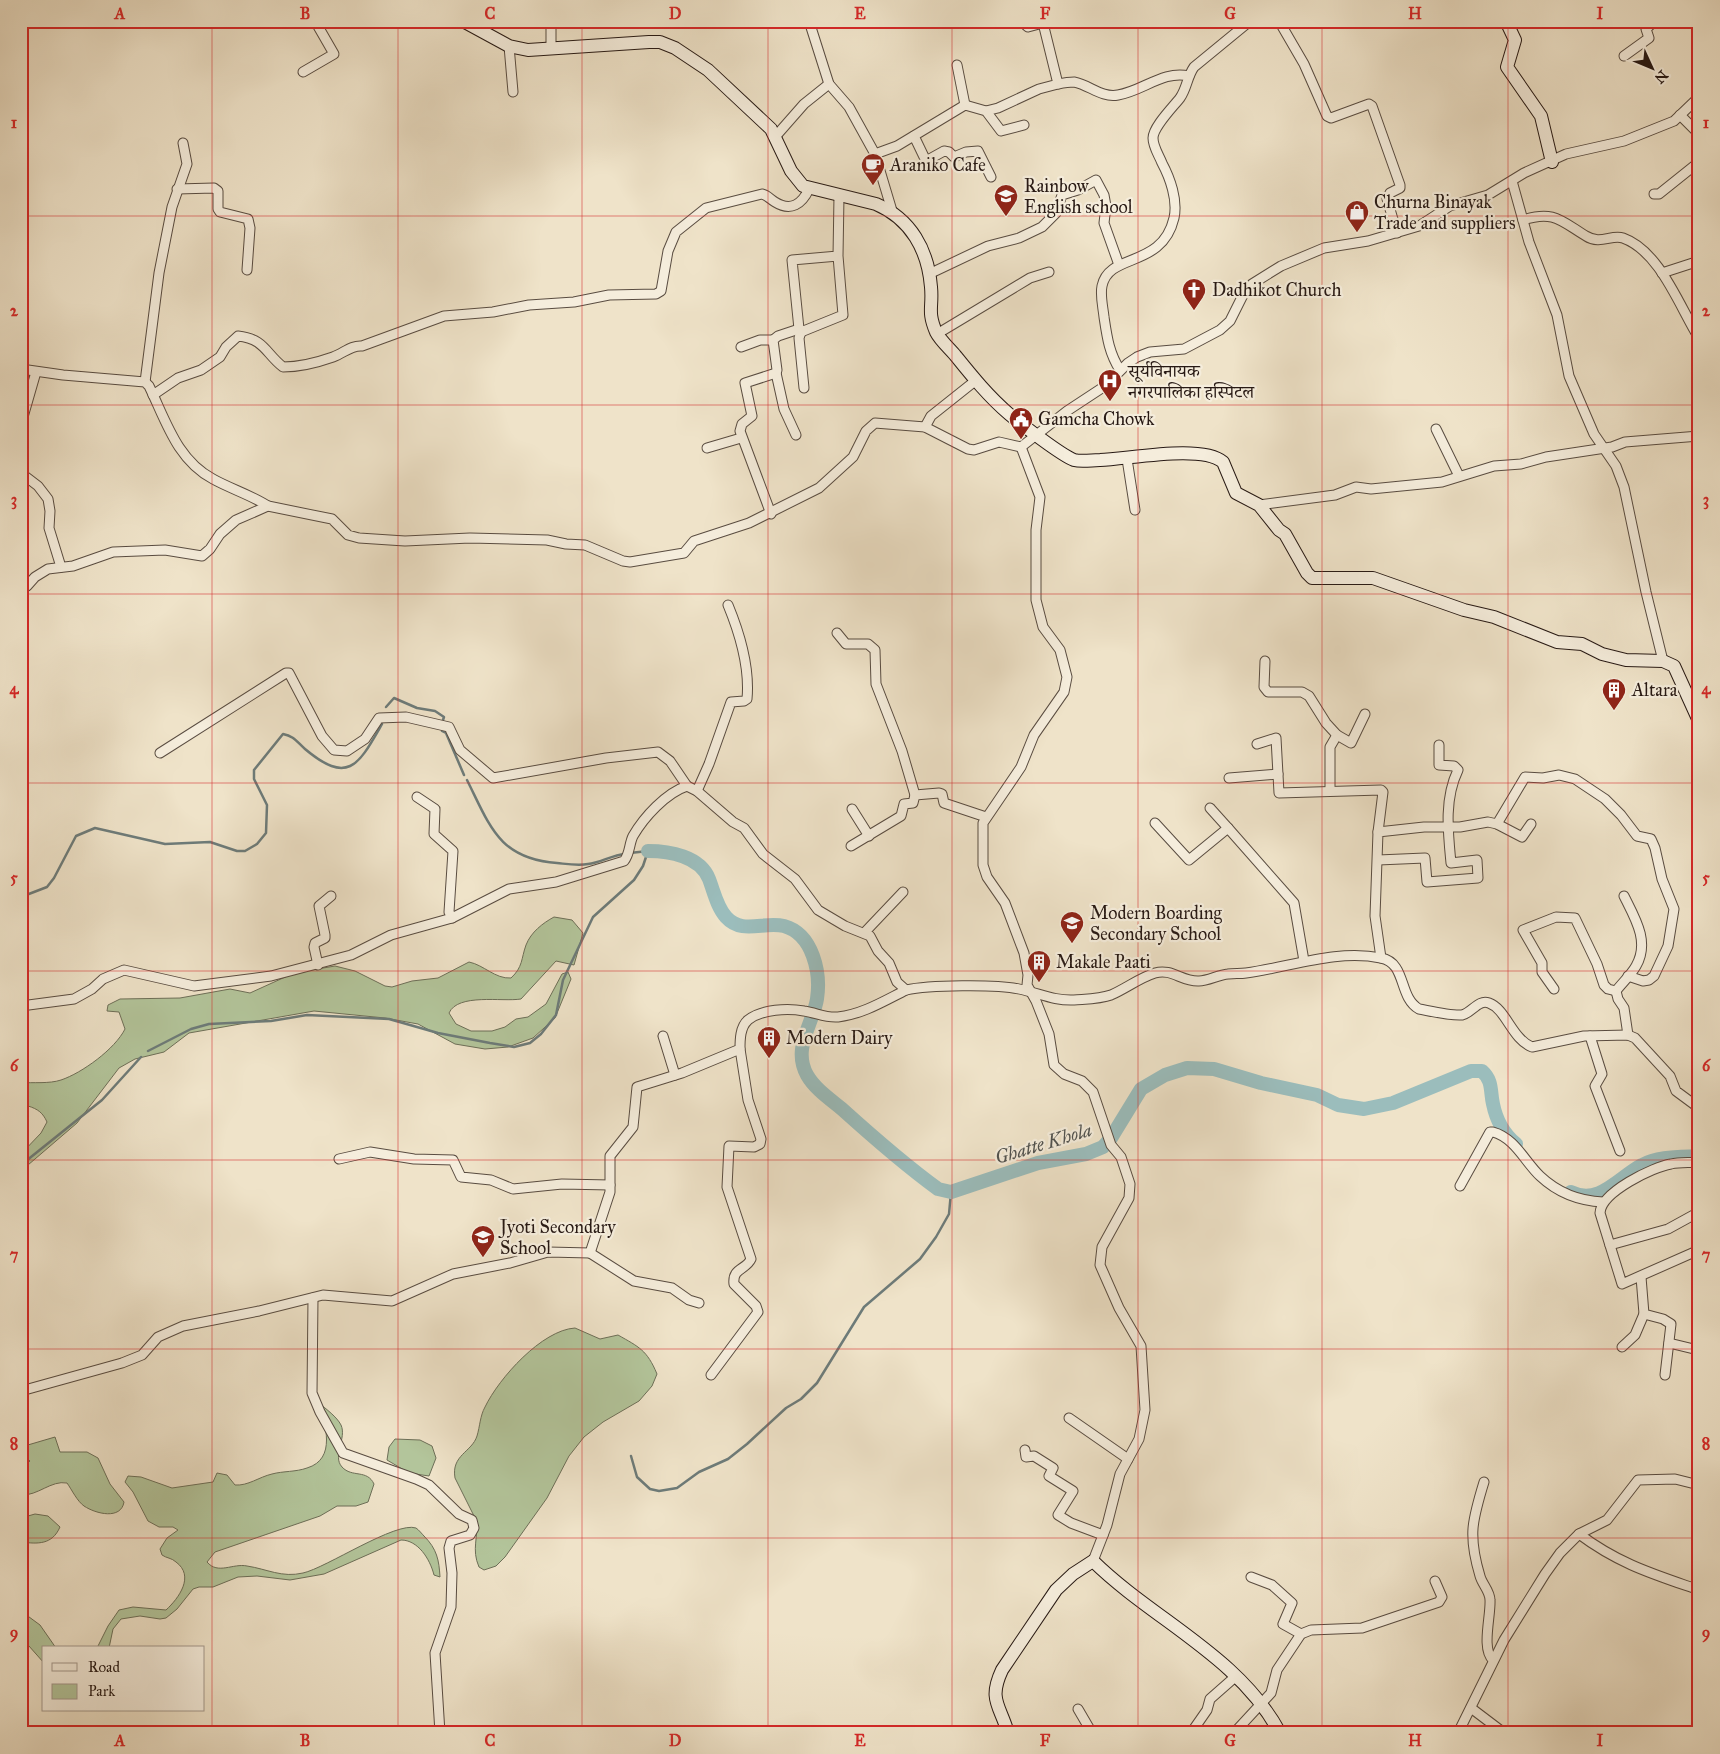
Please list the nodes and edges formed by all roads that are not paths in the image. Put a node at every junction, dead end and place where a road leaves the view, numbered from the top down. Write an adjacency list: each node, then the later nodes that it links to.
1 (315, 21): 14 (street)
2 (551, 21): 11 (street)
3 (809, 21): 16 (street)
4 (1021, 21): 17 (street)
5 (1250, 21): 15 (street)
6 (1279, 21): 39 (street)
7 (1506, 21): 29 (street)
8 (1654, 21): 12 (street)
9 (462, 22): 10 (street)
10 (509, 46): 11 (street); 18 (street)
11 (551, 50): 26 (street)
12 (1624, 56)
13 (957, 65): 20 (street)
14 (303, 72)
15 (1189, 76): 17 (street); 42 (street)
16 (829, 84): 26 (street); 28 (street)
17 (1058, 84): 21 (street)
18 (513, 92)
19 (1699, 98): 22 (street)
20 (965, 105): 21 (street); 25 (street)
21 (986, 111): 23 (street)
22 (1680, 115): 24 (street); 29 (street)
23 (1024, 125)
24 (1699, 134)
25 (914, 136): 28 (street); 31 (street)
26 (775, 137): 34 (street)
27 (183, 143): 33 (street)
28 (875, 154): 37 (street)
29 (1552, 162): 32 (street)
30 (1699, 162): 35 (street)
31 (991, 177)
32 (1512, 181): 38 (street); 39 (street)
33 (177, 189): 43 (street); 56 (street)
34 (810, 189): 36 (street); 59 (street)
35 (1654, 194)
36 (839, 196): 37 (street); 40 (street)
37 (893, 214): 46 (street)
38 (1523, 220): 45 (street); 67 (street)
39 (1397, 233): 53 (street)
40 (838, 256): 47 (street); 47 (street)
41 (1699, 261): 45 (street)
42 (1119, 265): 46 (street); 53 (street)
43 (247, 270)
44 (1049, 272): 48 (street)
45 (1662, 272): 49 (street)
46 (929, 274): 48 (street)
47 (800, 331): 50 (street); 58 (street)
48 (937, 334): 57 (street)
49 (1699, 338)
50 (773, 340): 51 (street); 55 (street)
51 (740, 347)
52 (21, 370): 54 (street)
53 (1120, 370): 64 (street)
54 (36, 372): 56 (street); 60 (street)
55 (776, 373): 63 (street); 66 (street)
56 (145, 382): 59 (street)
57 (975, 382): 61 (street); 64 (street)
58 (804, 388)
59 (153, 395): 73 (street)
60 (21, 424)
61 (925, 427): 69 (street); 76 (street)
62 (1436, 429): 72 (street)
63 (796, 435)
64 (1038, 436): 69 (street); 70 (street)
65 (1699, 436): 67 (street)
66 (741, 438): 68 (street); 76 (street)
67 (1604, 447): 72 (street); 82 (street)
68 (707, 448)
69 (1021, 448): 98 (street)
70 (1127, 459): 74 (street); 75 (street)
71 (21, 473): 77 (street)
72 (1459, 476): 74 (street)
73 (268, 506): 76 (street); 77 (street)
74 (1258, 506): 82 (street)
75 (1136, 510)
76 (771, 514)
77 (61, 567): 78 (street)
78 (21, 588)
79 (728, 605): 93 (street)
80 (837, 633): 94 (street)
81 (1265, 661): 85 (street)
82 (1663, 661): 84 (street)
83 (1365, 714): 85 (street)
84 (1699, 720)
85 (1337, 735): 92 (street)
86 (1258, 744): 89 (street)
87 (1439, 745): 102 (street)
88 (160, 753): 91 (street)
89 (1278, 774): 90 (street); 92 (street)
90 (1230, 778)
91 (687, 786): 93 (street); 111 (street)
92 (1330, 790): 104 (street)
93 (697, 791): 112 (street)
94 (915, 795): 98 (street); 105 (street)
95 (416, 797): 111 (street)
96 (1210, 808): 103 (street)
97 (852, 810): 105 (street)
98 (986, 817): 120 (street)
99 (1155, 823): 103 (street)
100 (1497, 824): 101 (street); 102 (street); 116 (street)
101 (1531, 824)
102 (1448, 826): 104 (street); 107 (street)
103 (1228, 828): 114 (street)
104 (1378, 832): 107 (street)
105 (868, 836): 106 (street)
106 (851, 846)
107 (1378, 860): 113 (street)
108 (903, 892): 112 (street)
109 (330, 896): 115 (street)
110 (1624, 896): 116 (street)
111 (452, 918): 115 (street)
112 (864, 932): 118 (street)
113 (1381, 958): 114 (street); 124 (street)
114 (1304, 961): 120 (street)
115 (318, 965): 121 (street)
116 (1628, 976): 119 (street)
117 (1554, 989): 119 (street)
118 (906, 990): 120 (street); 125 (street)
119 (1616, 991): 122 (street)
120 (1032, 993): 150 (street)
121 (21, 1006)
122 (1628, 1034): 124 (street); 127 (street)
123 (663, 1036): 126 (street)
124 (1590, 1036): 128 (street)
125 (740, 1049): 126 (street); 144 (street)
126 (675, 1075): 131 (street)
127 (1699, 1108)
128 (1620, 1151)
129 (339, 1159): 131 (street)
130 (1699, 1162): 133 (street)
131 (610, 1185): 137 (street)
132 (1460, 1186): 133 (street)
133 (1604, 1202): 135 (street)
134 (1699, 1212): 135 (street)
135 (1610, 1245): 138 (street)
136 (1699, 1250): 138 (street)
137 (590, 1252): 139 (street); 140 (street)
138 (1641, 1277): 141 (street)
139 (313, 1298): 147 (street); 165 (street)
140 (699, 1304)
141 (1644, 1314): 142 (street); 143 (street)
142 (1669, 1343): 145 (street); 146 (street)
143 (1622, 1347)
144 (711, 1375)
145 (1665, 1375)
146 (1696, 1378)
147 (21, 1391)
148 (1069, 1418): 150 (street)
149 (1025, 1450): 154 (street)
150 (1128, 1459): 154 (street)
151 (1484, 1482): 160 (street)
152 (1699, 1485): 153 (street)
153 (1579, 1534): 158 (street); 160 (street)
154 (1103, 1535): 155 (street)
155 (1093, 1561): 161 (street); 166 (street)
156 (1251, 1577): 159 (street)
157 (1434, 1581): 159 (street)
158 (1699, 1590)
159 (1301, 1634): 162 (street)
160 (1493, 1660): 163 (street)
161 (1235, 1677): 162 (street); 168 (street)
162 (1262, 1703): 169 (street); 170 (street)
163 (1471, 1708): 171 (street); 172 (street)
164 (1078, 1709): 167 (street)
165 (440, 1733)
166 (1008, 1733)
167 (1092, 1733)
168 (1191, 1733)
169 (1234, 1733)
170 (1280, 1733)
171 (1458, 1733)
172 (1504, 1733)

